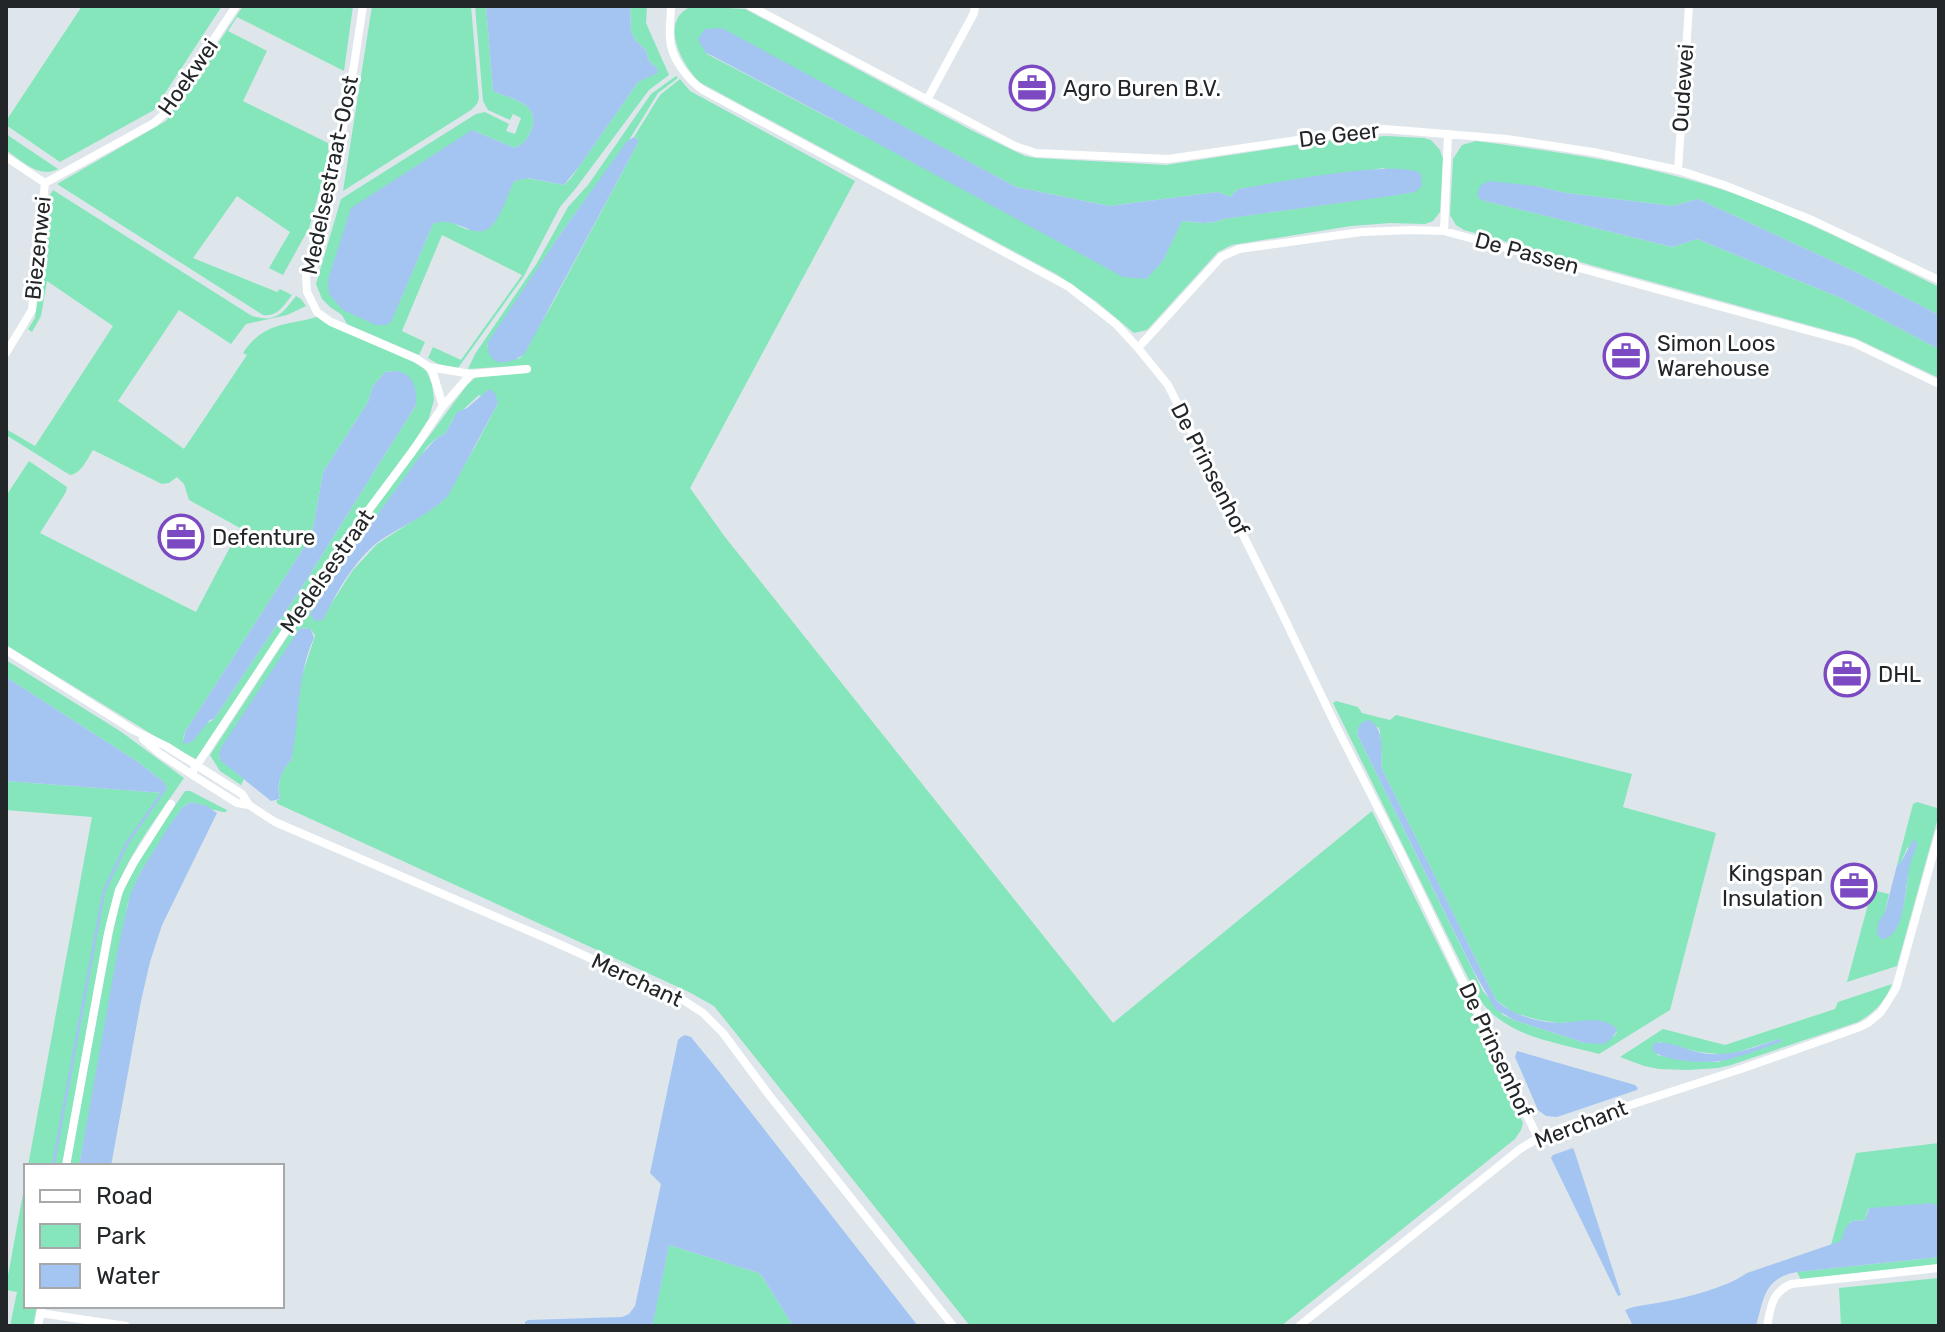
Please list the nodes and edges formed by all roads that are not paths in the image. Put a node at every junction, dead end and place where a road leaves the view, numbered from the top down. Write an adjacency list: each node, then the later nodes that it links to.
1 (236, 6): 11 (street, Hoekwei)
2 (363, 6): 16 (street, Medelsestraat-Oost)
3 (671, 6): 14 (street, De Prinsenhof)
4 (750, 6): 7 (street, De Geer)
5 (975, 6): 7 (street)
6 (1689, 6): 10 (street, Oudewei)
7 (927, 100): 8 (street, De Geer)
8 (1448, 134): 10 (street, De Geer); 12 (street)
9 (6, 157): 11 (street, Biezenwei)
10 (1678, 170): 13 (street, De Geer)
11 (45, 183): 15 (street, Biezenwei)
12 (1444, 231): 14 (street, De Passen); 19 (street, De Passen)
13 (1939, 280)
14 (1138, 348): 28 (street, De Prinsenhof)
15 (6, 353)
16 (429, 367): 18 (street, Medelsestraat-Oost); 20 (street)
17 (527, 369): 18 (street, Medelsestraat-Oost)
18 (471, 374): 20 (street, Medelsestraat)
19 (1939, 384)
20 (443, 406): 23 (street, Medelsestraat)
21 (6, 650): 22 (street)
22 (133, 730): 23 (street, Merchant); 24 (street, Merchant)
23 (197, 765): 24 (street, Medelsestraat); 26 (street, Merchant)
24 (191, 774): 26 (street, Merchant)
25 (171, 804): 29 (street)
26 (249, 805): 34 (street, Merchant)
27 (1939, 833): 28 (street, Merchant)
28 (1538, 1138): 35 (street, Merchant)
29 (66, 1164)
30 (1939, 1268): 36 (street)
31 (41, 1309): 32 (street); 33 (street)
32 (38, 1326)
33 (126, 1326)
34 (953, 1326)
35 (1299, 1326)
36 (1767, 1326)

